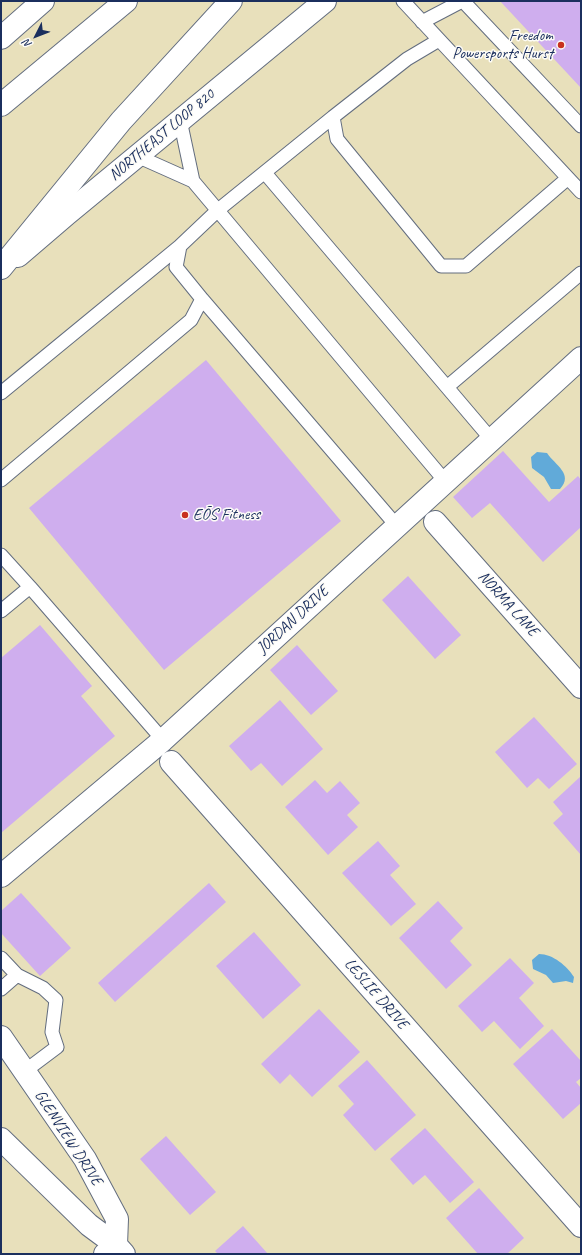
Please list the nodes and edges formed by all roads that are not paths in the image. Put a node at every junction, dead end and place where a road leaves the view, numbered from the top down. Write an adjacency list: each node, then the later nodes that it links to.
1 (43, 1): 8 (main road)
2 (126, 1): 10 (main road)
3 (231, 1): 21 (main road)
4 (325, 1): 12 (main road, NORTHEAST LOOP 820)
5 (403, 1): 7 (lane)
6 (462, 1): 7 (lane); 13 (lane)
7 (422, 22): 9 (lane)
8 (1, 38)
9 (439, 40): 11 (lane); 16 (lane)
10 (1, 105)
11 (333, 117): 15 (lane); 16 (lane)
12 (180, 120): 14 (main road, NORTHEAST LOOP 820); 17 (lane)
13 (581, 126)
14 (137, 156): 17 (lane); 22 (main road, NORTHEAST LOOP 820)
15 (265, 173): 19 (lane); 26 (lane)
16 (568, 178): 18 (lane)
17 (193, 181): 19 (lane)
18 (581, 192)
19 (218, 210): 20 (lane); 30 (lane)
20 (180, 246): 24 (lane); 27 (lane)
21 (1, 268)
22 (1, 272)
23 (581, 273): 26 (lane)
24 (202, 299): 29 (lane); 32 (lane)
25 (581, 358): 28 (main road, JORDAN DRIVE)
26 (447, 388): 28 (lane)
27 (1, 393)
28 (492, 439): 30 (main road, JORDAN DRIVE)
29 (2, 478)
30 (445, 481): 32 (main road, JORDAN DRIVE)
31 (435, 522): 36 (main road, NORMA LANE)
32 (396, 525): 37 (main road, JORDAN DRIVE)
33 (1, 555): 34 (lane)
34 (30, 587): 35 (lane); 37 (lane)
35 (1, 611)
36 (581, 687)
37 (164, 740): 39 (main road, JORDAN DRIVE)
38 (171, 762): 46 (main road, LESLIE DRIVE)
39 (1, 876)
40 (1, 958): 41 (lane)
41 (17, 975): 42 (lane); 44 (lane)
42 (1, 989)
43 (1, 1037): 44 (main road, GLENVIEW DRIVE)
44 (24, 1071): 47 (main road, GLENVIEW DRIVE)
45 (1, 1139): 47 (main road, GLENVIEW DRIVE)
46 (581, 1226)
47 (115, 1251)

